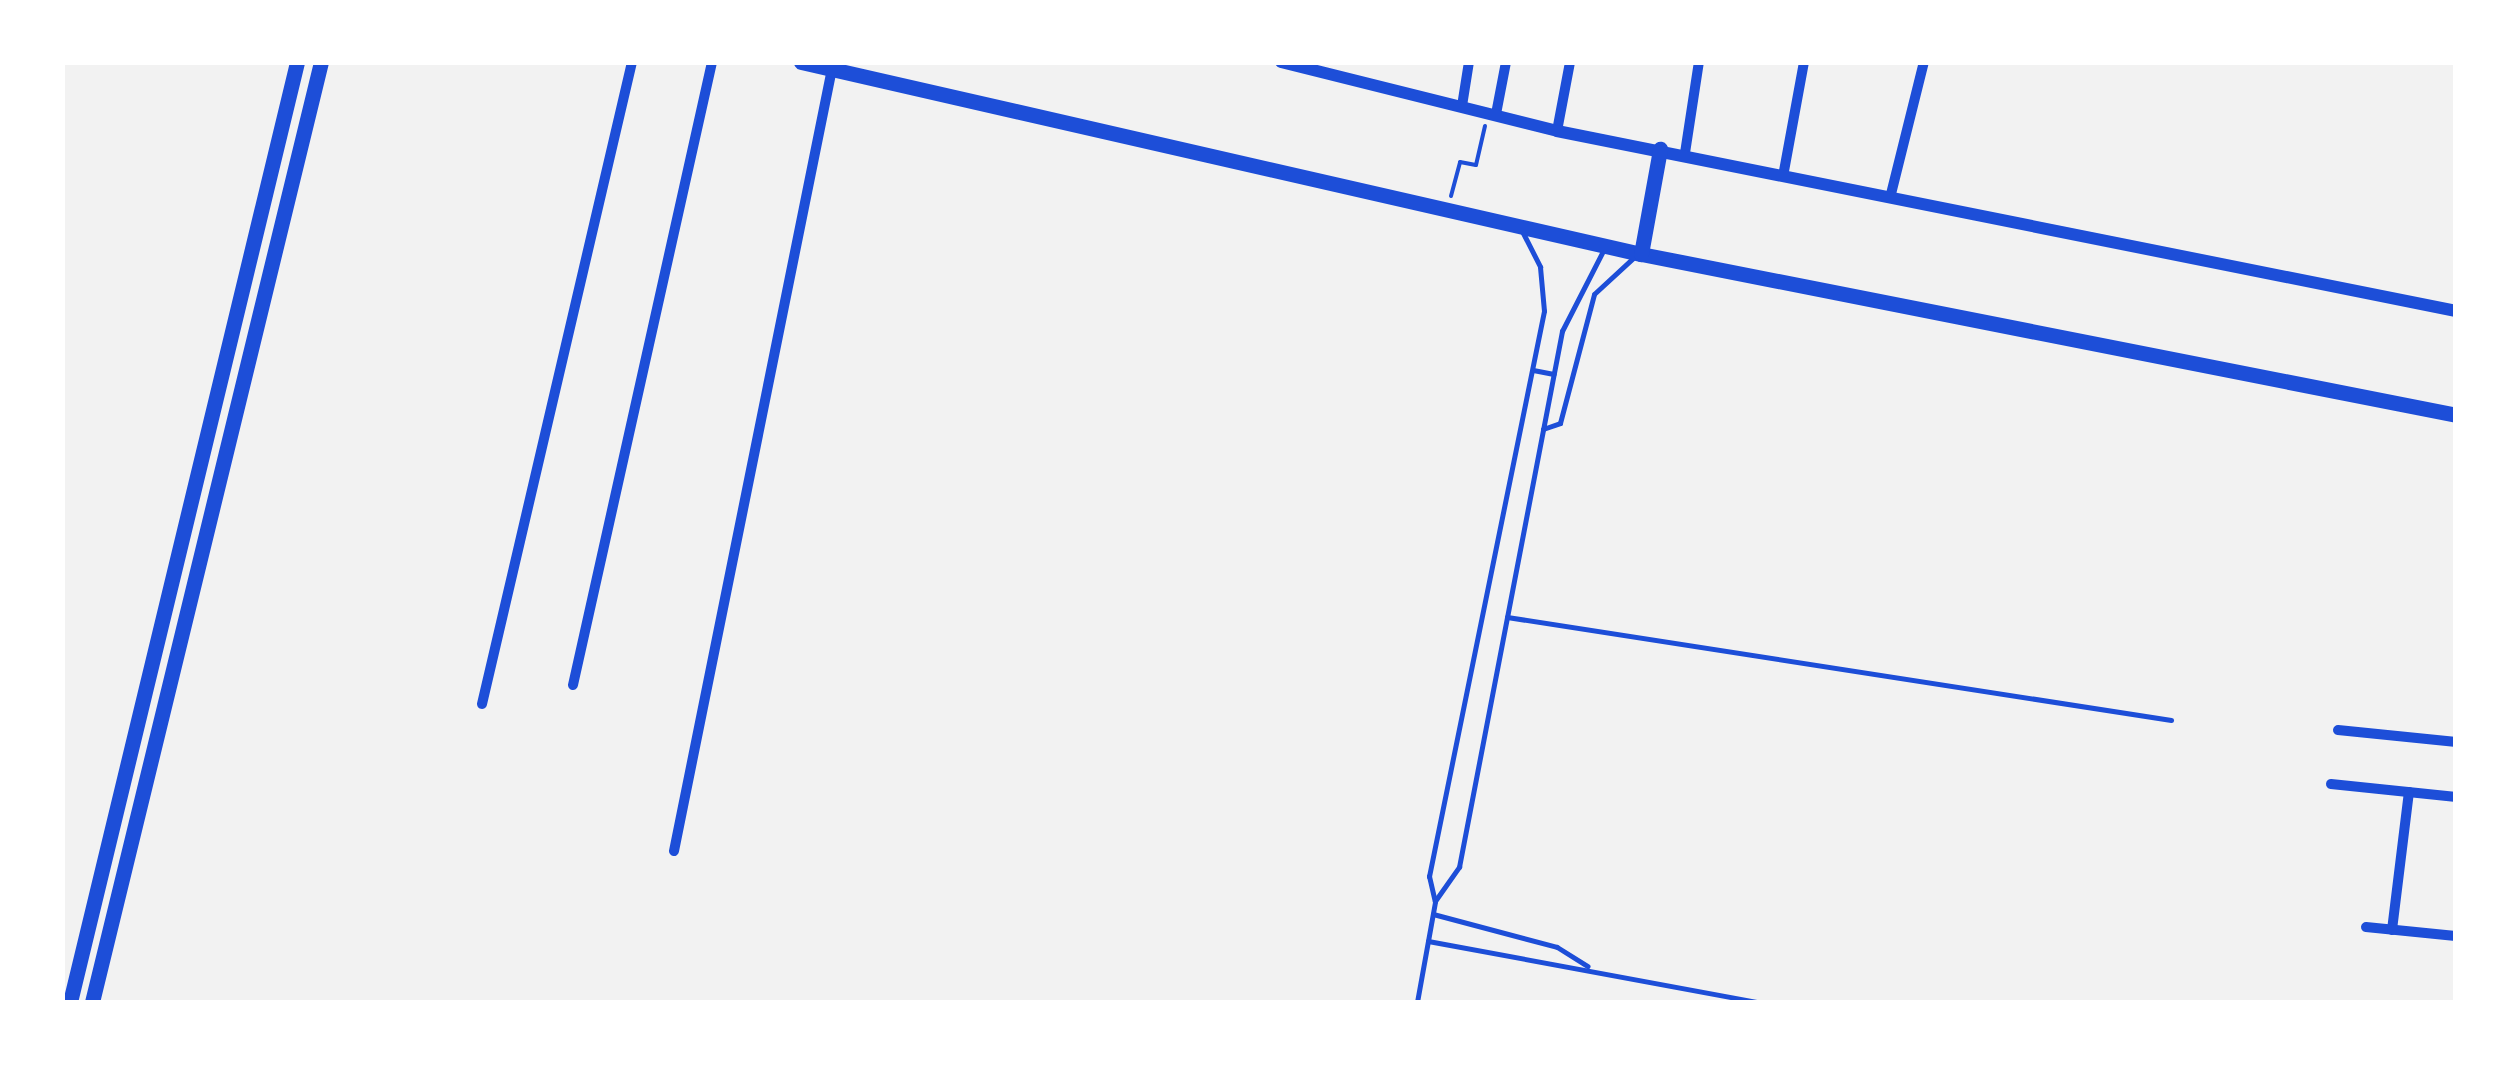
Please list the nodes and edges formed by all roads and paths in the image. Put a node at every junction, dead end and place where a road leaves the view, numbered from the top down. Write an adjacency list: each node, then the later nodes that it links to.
1 (297, 62): 50 (main road)
2 (321, 62): 51 (main road)
3 (632, 62): 34 (street)
4 (712, 62): 33 (street)
5 (801, 62): 13 (main road)
6 (1281, 62): 14 (street)
7 (1468, 62): 15 (street)
8 (1506, 62): 16 (street)
9 (1570, 62): 18 (street)
10 (1699, 62): 19 (street)
11 (1804, 62): 21 (street)
12 (1924, 62): 22 (street)
13 (832, 69): 23 (main road); 41 (street)
14 (1339, 70): 15 (street)
15 (1462, 106): 16 (street)
16 (1496, 114): 18 (street)
17 (1484, 128): 23 (path)
18 (1557, 131): 20 (street)
19 (1684, 153): 20 (street); 21 (street)
20 (1659, 156): 26 (main road)
21 (1784, 171): 22 (street)
22 (1891, 194): 27 (street)
23 (1447, 211): 24 (main road)
24 (1518, 227): 25 (main road); 28 (lane)
25 (1606, 246): 26 (main road); 29 (lane)
26 (1641, 254): 30 (main road); 31 (lane)
27 (2456, 311)
28 (1532, 370): 29 (lane); 42 (lane)
29 (1554, 374): 31 (lane)
30 (2456, 415)
31 (1543, 428): 32 (lane)
32 (1507, 617): 35 (lane); 42 (lane)
33 (574, 685)
34 (482, 704)
35 (2171, 720)
36 (2338, 730): 37 (street)
37 (2456, 742)
38 (2331, 784): 39 (street)
39 (2409, 792): 40 (street); 46 (street)
40 (2456, 797)
41 (674, 851)
42 (1436, 901): 43 (lane)
43 (1433, 914): 48 (lane); 49 (lane)
44 (2456, 923): 47 (street)
45 (2366, 927): 46 (street)
46 (2392, 930): 47 (street)
47 (2455, 936)
48 (1428, 941): 49 (lane); 52 (lane)
49 (1591, 968): 53 (lane)
50 (70, 1002)
51 (92, 1002)
52 (1417, 1002)
53 (1756, 1002)

